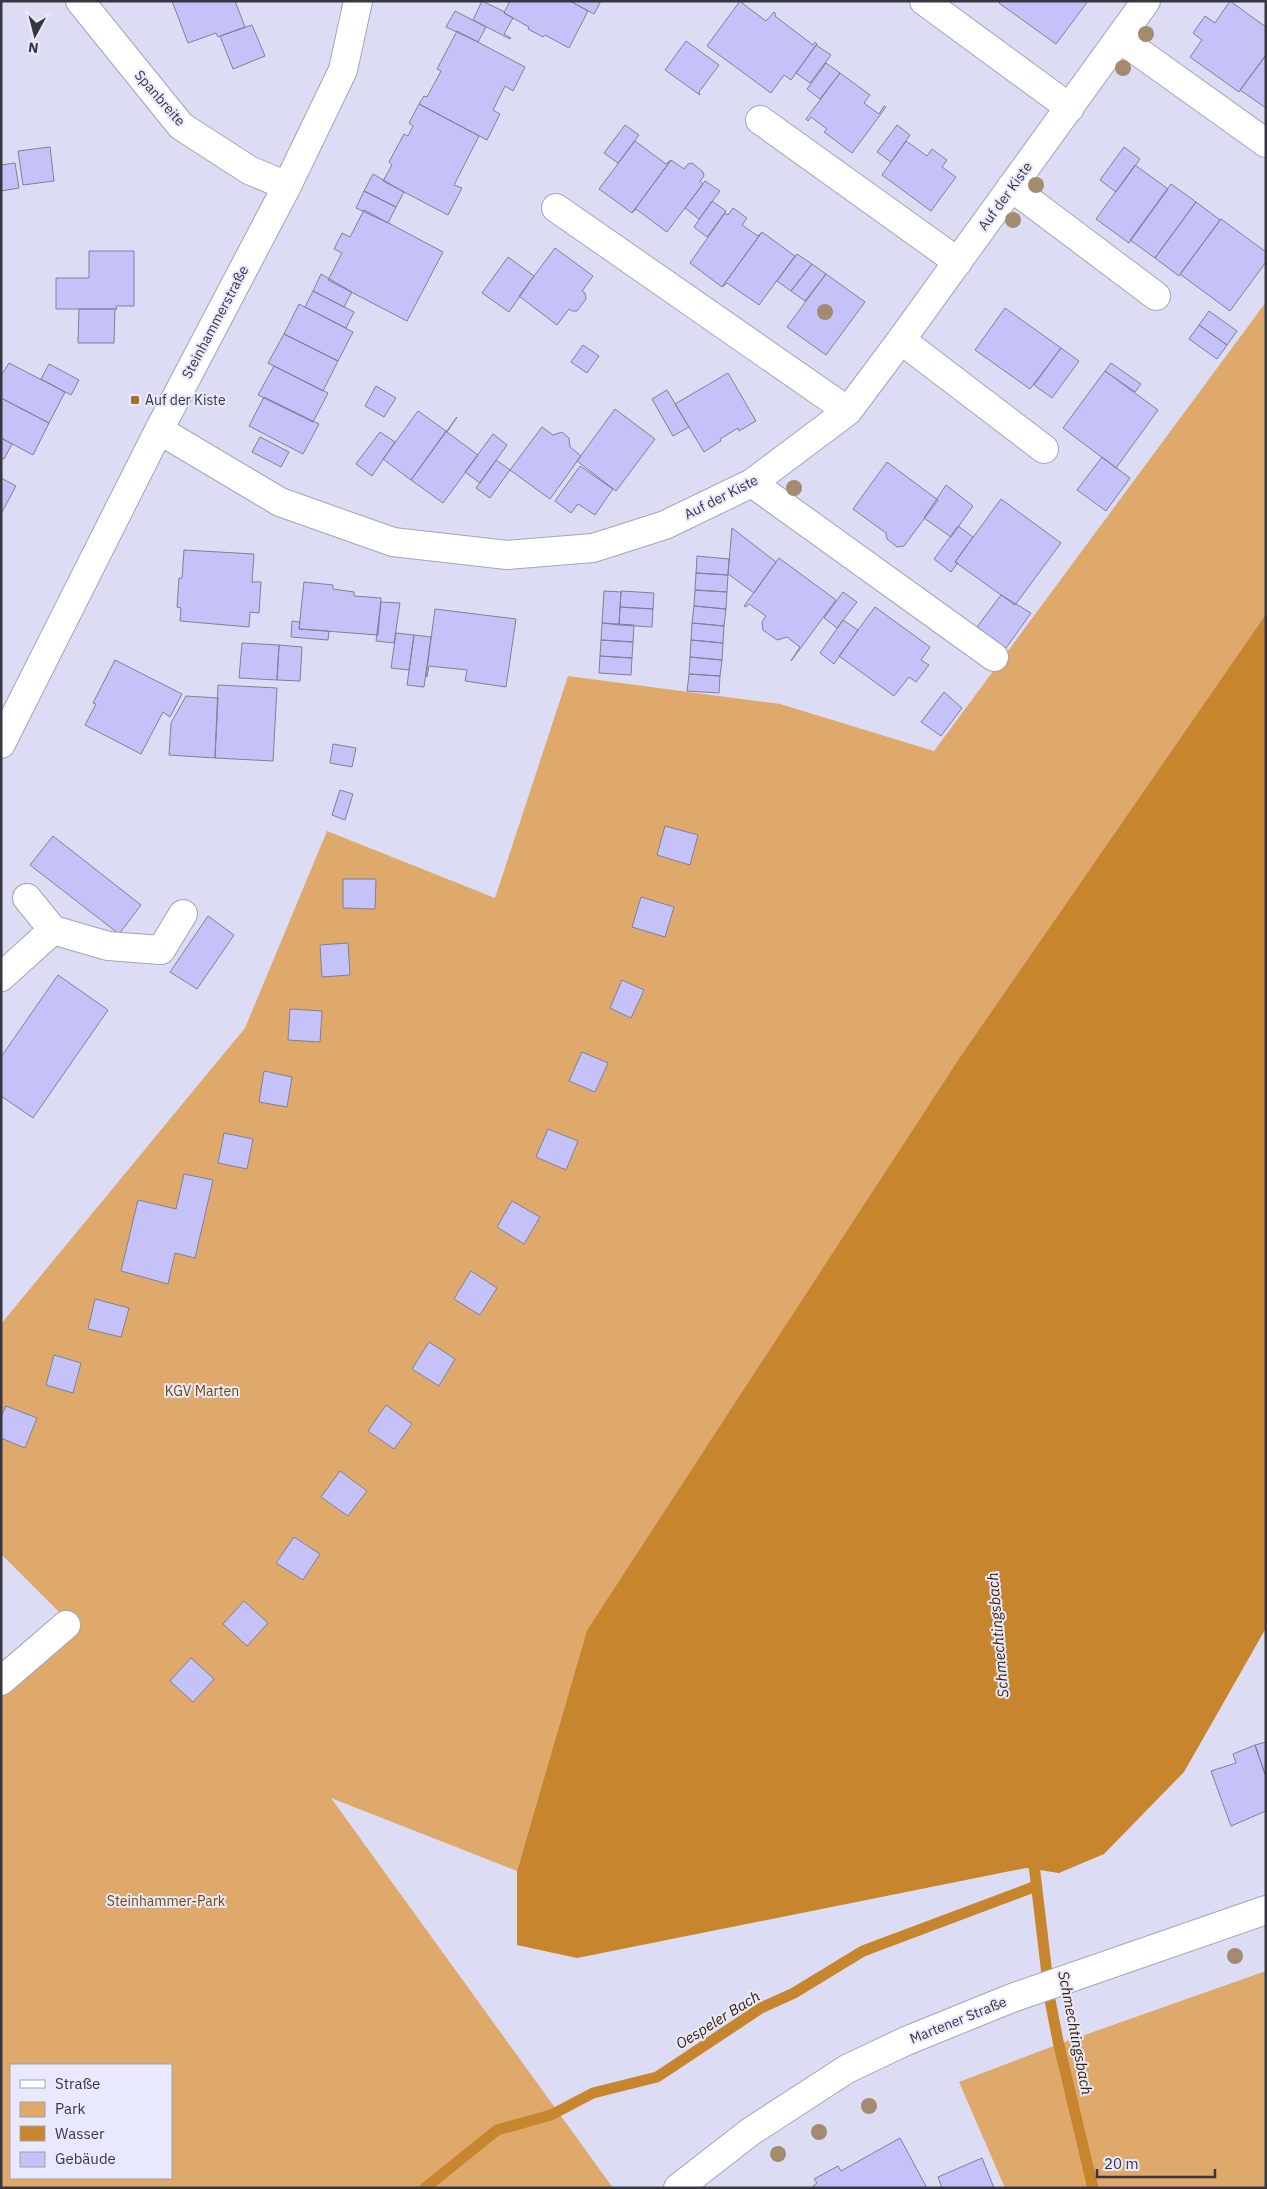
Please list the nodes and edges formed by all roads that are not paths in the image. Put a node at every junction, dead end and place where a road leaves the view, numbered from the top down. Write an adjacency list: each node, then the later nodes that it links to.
1 (80, 1): 9 (street, Spanbreite)
2 (358, 1): 9 (street, Steinhammerstraße)
3 (924, 1): 6 (street)
4 (1146, 1): 5 (street, Auf der Kiste)
5 (1119, 38): 6 (street, Auf der Kiste); 8 (street)
6 (1070, 108): 10 (street, Auf der Kiste)
7 (760, 120): 12 (street)
8 (1266, 143)
9 (286, 186): 16 (street, Steinhammerstraße)
10 (1011, 187): 12 (street, Auf der Kiste); 13 (street)
11 (556, 208): 15 (street)
12 (958, 262): 14 (street, Auf der Kiste)
13 (1156, 296)
14 (902, 340): 15 (street, Auf der Kiste); 17 (street)
15 (848, 411): 18 (street, Auf der Kiste)
16 (159, 430): 18 (street, Auf der Kiste); 20 (street, Steinhammerstraße)
17 (1044, 449)
18 (752, 483): 19 (street)
19 (994, 657)
20 (1, 744)
21 (27, 898): 23 (street)
22 (183, 914): 23 (street)
23 (53, 930): 24 (street)
24 (1, 976)
25 (66, 1625): 26 (street)
26 (1, 1681)
27 (1266, 1910): 28 (street, Martener Straße)
28 (678, 2188)

